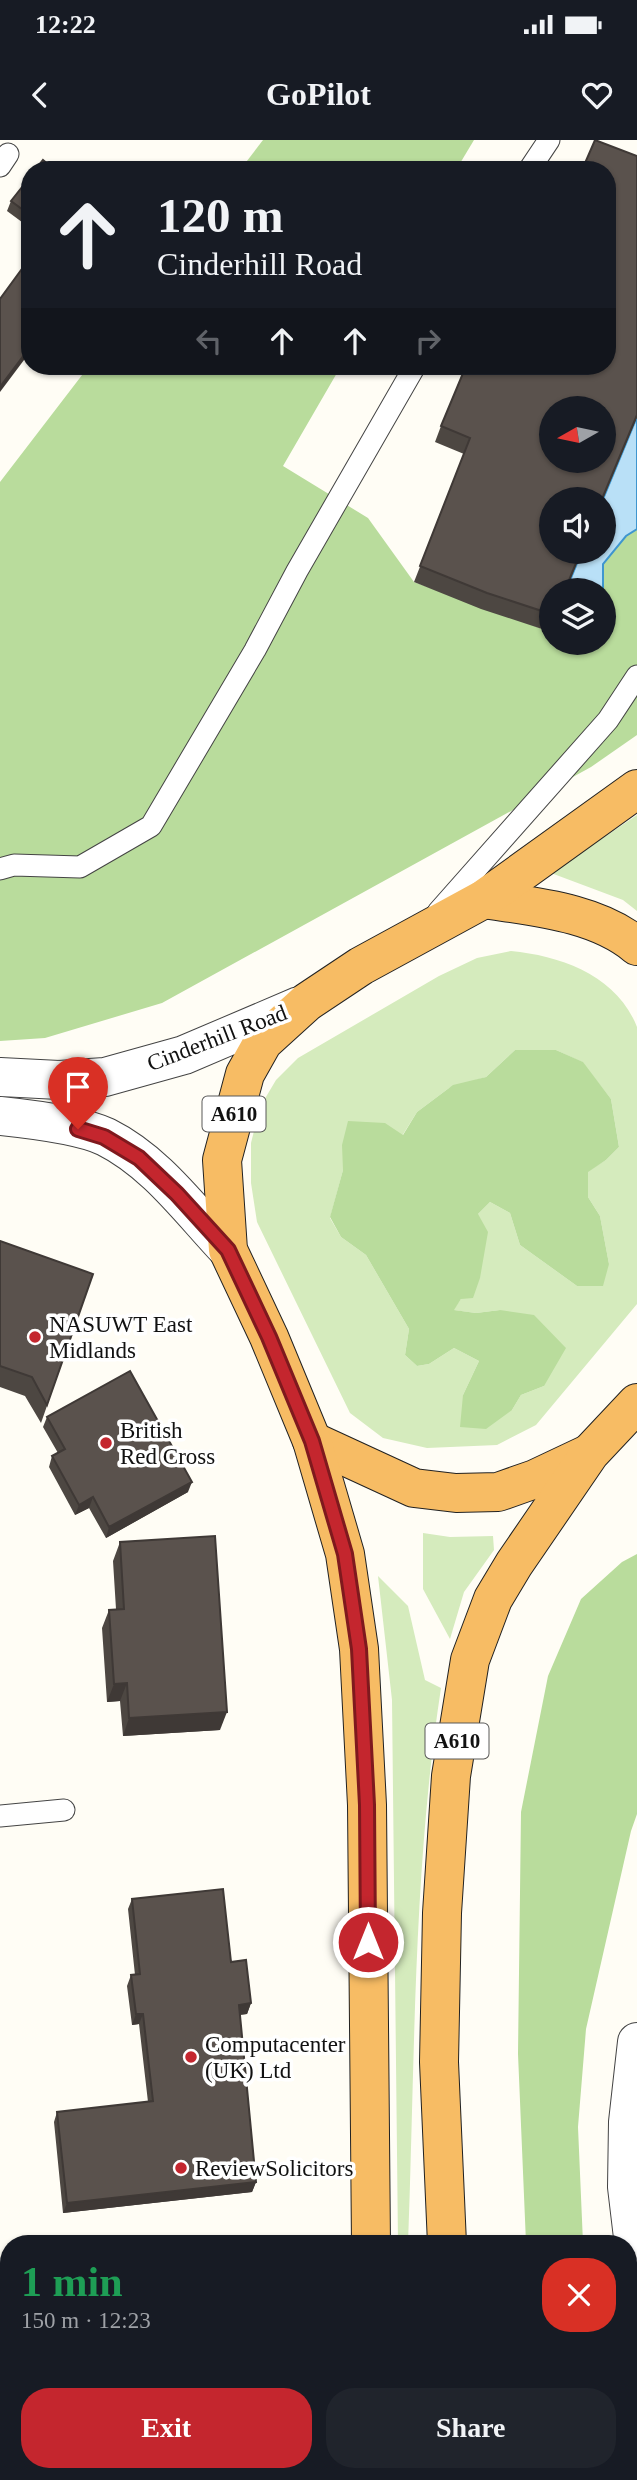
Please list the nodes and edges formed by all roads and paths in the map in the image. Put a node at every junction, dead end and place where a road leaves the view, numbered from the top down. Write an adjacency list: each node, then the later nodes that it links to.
1 (549, 140): 2 (lane)
2 (535, 161)
3 (410, 375): 6 (lane)
4 (637, 676): 8 (lane)
5 (637, 789): 7 (highway, A610)
6 (0, 869)
7 (484, 899): 8 (highway, A610); 9 (highway)
8 (416, 937): 10 (highway, A610)
9 (637, 946)
10 (307, 1002): 11 (street, Cinderhill Road); 13 (highway, A610)
11 (0, 1077)
12 (0, 1116): 13 (street)
13 (228, 1250): 15 (highway, A610)
14 (637, 1402): 16 (highway, A610)
15 (312, 1441): 16 (highway, A610); 20 (highway, A610)
16 (590, 1453): 21 (highway, A610)
17 (64, 1810): 18 (lane)
18 (0, 1816)
19 (637, 2042): 22 (street)
20 (371, 2235)
21 (447, 2235)
22 (632, 2235)

